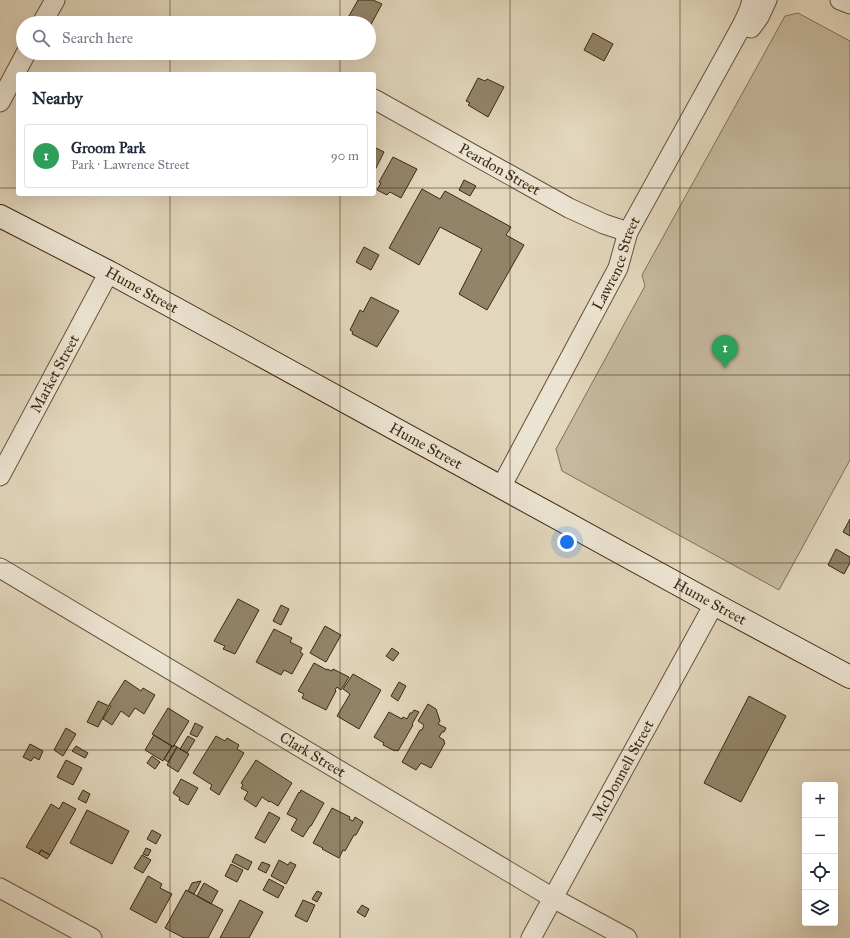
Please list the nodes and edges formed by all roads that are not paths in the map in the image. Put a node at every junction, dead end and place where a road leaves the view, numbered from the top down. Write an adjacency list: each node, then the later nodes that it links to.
1 (55, 0): 6 (street)
2 (752, 0): 7 (street, Lawrence Street)
3 (767, 0): 7 (street, Lawrence Street)
4 (840, 0): 5 (street)
5 (850, 4)
6 (46, 16)
7 (734, 40): 12 (street, Lawrence Street)
8 (22, 60): 10 (street)
9 (376, 100): 12 (street, Peardon Street)
10 (0, 102)
11 (0, 216): 13 (street, Hume Street)
12 (628, 232): 15 (street, Lawrence Street)
13 (109, 272): 14 (street, Market Street); 15 (street, Hume Street)
14 (0, 476)
15 (501, 487): 17 (street, Hume Street)
16 (0, 568): 20 (street, Clark Street)
17 (714, 604): 18 (street, Hume Street); 20 (street, McDonnell Street)
18 (850, 677)
19 (0, 888): 21 (street)
20 (554, 898): 22 (street, McDonnell Street); 23 (street, Clark Street)
21 (92, 938)
22 (531, 938)
23 (627, 938)

